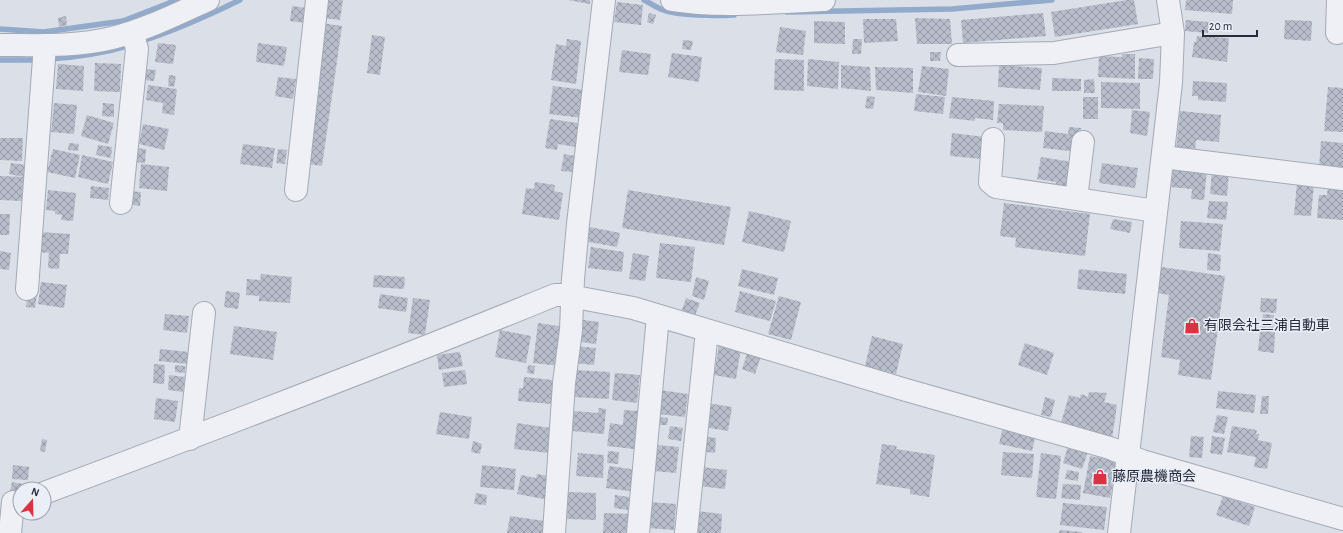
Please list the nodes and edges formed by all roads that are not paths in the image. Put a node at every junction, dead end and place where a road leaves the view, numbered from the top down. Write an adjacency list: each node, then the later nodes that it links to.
1 (208, 0): 11 (street)
2 (317, 0): 19 (street)
3 (604, 0): 24 (street)
4 (672, 0): 8 (street)
5 (824, 0): 8 (street)
6 (1168, 0): 9 (street)
7 (1338, 0): 10 (street)
8 (694, 2)
9 (1173, 33): 14 (street); 17 (street)
10 (1337, 33)
11 (135, 41): 13 (street); 21 (street)
12 (0, 45): 13 (street)
13 (44, 55): 23 (street)
14 (958, 55)
15 (993, 139): 20 (street)
16 (1083, 142): 20 (street)
17 (1163, 157): 18 (street); 22 (street)
18 (1343, 179)
19 (296, 190)
20 (1076, 199): 22 (street)
21 (121, 203)
22 (1156, 211): 29 (street)
23 (27, 289)
24 (573, 296): 26 (street); 28 (street); 34 (street)
25 (204, 313): 28 (street)
26 (658, 316): 27 (street); 35 (street)
27 (707, 331): 29 (street); 36 (street)
28 (190, 439): 30 (street)
29 (1128, 456): 32 (street); 37 (street)
30 (52, 491)
31 (12, 503): 33 (street)
32 (1343, 519)
33 (10, 533)
34 (554, 533)
35 (638, 533)
36 (686, 533)
37 (1119, 533)

